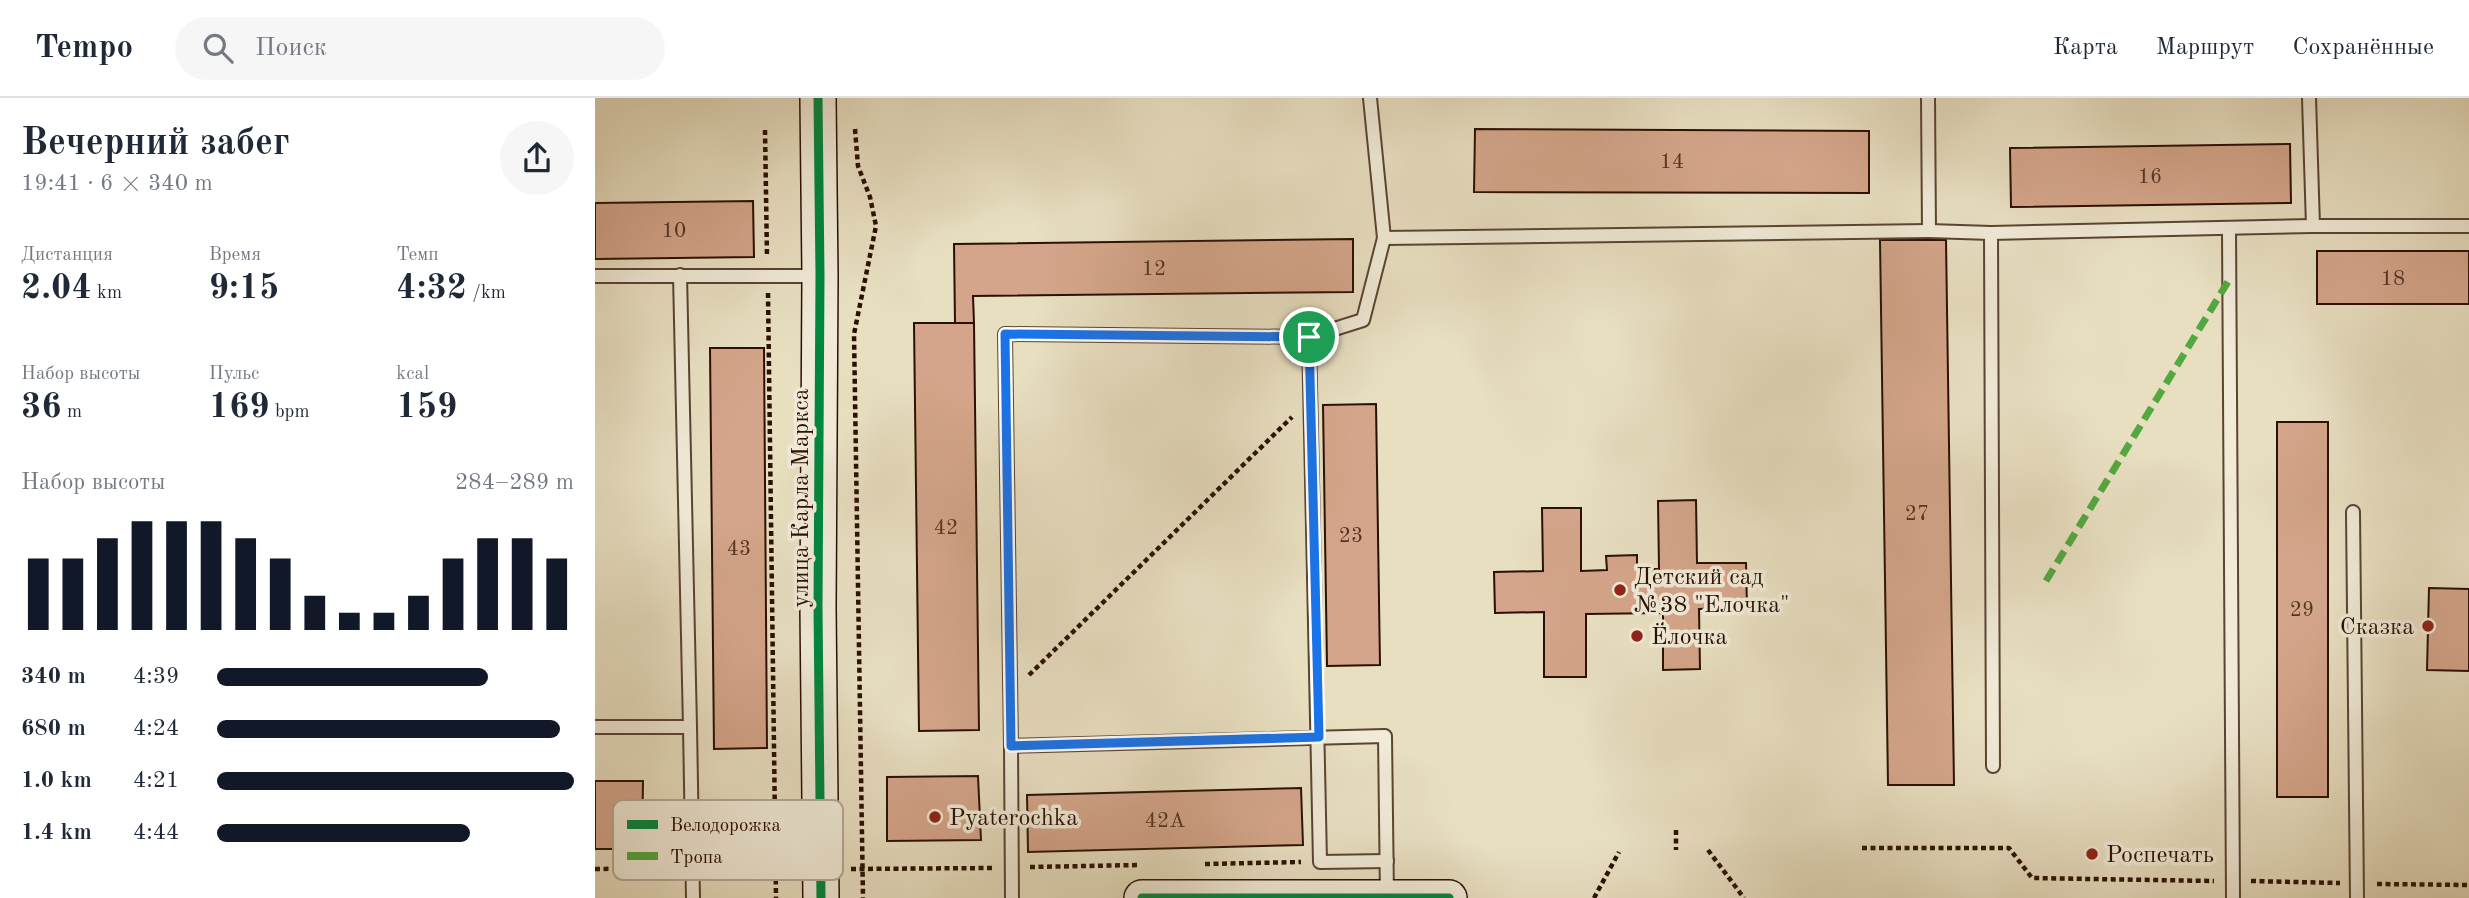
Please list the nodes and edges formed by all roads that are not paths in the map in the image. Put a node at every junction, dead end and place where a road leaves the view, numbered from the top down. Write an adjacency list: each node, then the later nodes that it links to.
1 (818, 98): 13 (street, улица Карла Маркса)
2 (1370, 98): 10 (lane)
3 (1928, 98): 8 (lane)
4 (2309, 98): 5 (lane)
5 (2313, 226): 6 (lane); 7 (lane)
6 (2469, 226)
7 (2229, 229): 9 (lane); 31 (lane)
8 (1929, 231): 9 (lane); 10 (lane)
9 (1991, 233): 20 (lane)
10 (1384, 239): 14 (lane)
11 (680, 275): 12 (lane); 13 (lane); 17 (lane)
12 (595, 276)
13 (820, 276): 22 (street, улица Карла Маркса)
14 (1309, 337): 18 (lane); 19 (lane)
15 (2353, 512): 32 (lane)
16 (595, 727): 17 (lane)
17 (690, 727): 21 (lane)
18 (1319, 737): 19 (lane); 23 (lane); 23 (lane)
19 (1011, 746): 27 (lane)
20 (1993, 766)
21 (691, 800)
22 (820, 800)
23 (1387, 860): 25 (lane)
24 (692, 880): 26 (lane)
25 (1387, 897): 29 (street); 30 (street)
26 (693, 898)
27 (1013, 898)
28 (1142, 898): 29 (street)
29 (1200, 898)
30 (1449, 898)
31 (2233, 898)
32 (2357, 898)

